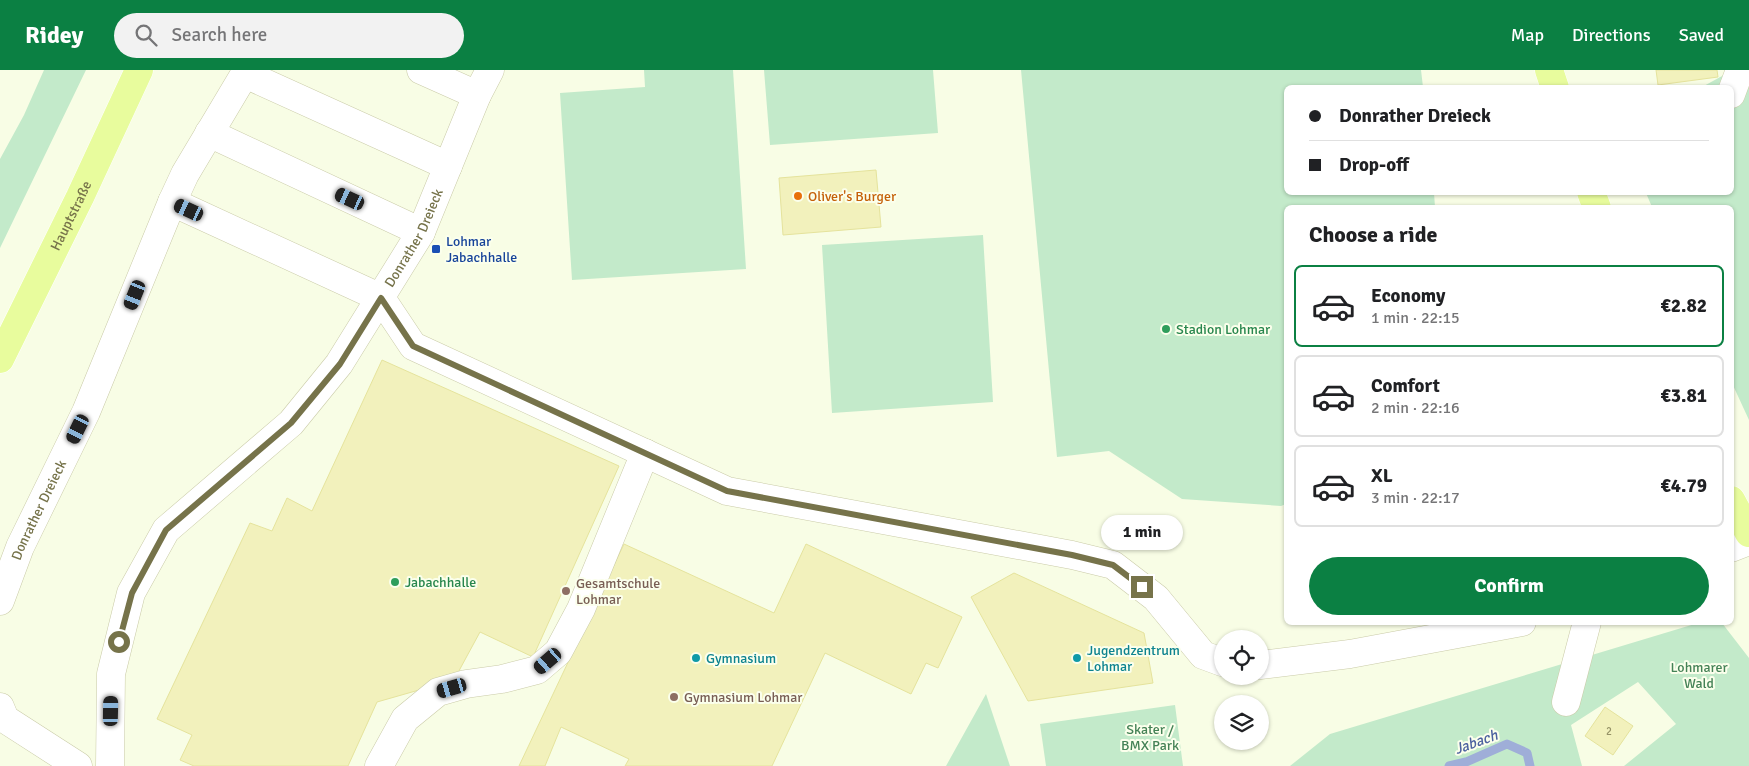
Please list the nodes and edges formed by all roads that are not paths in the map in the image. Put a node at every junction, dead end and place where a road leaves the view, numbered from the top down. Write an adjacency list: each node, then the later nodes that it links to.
1 (139, 70): 15 (main road, Hauptstraße)
2 (421, 70): 9 (street)
3 (490, 70): 9 (street, Donrather Dreieck)
4 (1549, 70): 7 (main road)
5 (1740, 70): 8 (street)
6 (246, 72): 10 (street, Donrather Dreieck); 11 (street)
7 (1554, 85)
8 (1734, 86)
9 (477, 95): 11 (street, Donrather Dreieck)
10 (209, 133): 12 (street, Donrather Dreieck); 13 (street)
11 (448, 166): 13 (street, Donrather Dreieck)
12 (172, 202): 14 (street); 21 (street, Donrather Dreieck)
13 (421, 232): 14 (street, Donrather Dreieck)
14 (381, 298): 16 (street); 29 (street, Donrather Dreieck)
15 (0, 359)
16 (645, 453): 24 (street); 30 (street)
17 (1734, 506): 18 (main road)
18 (1749, 533)
19 (1749, 541): 20 (street)
20 (1734, 547)
21 (0, 601)
22 (1506, 625): 25 (street)
23 (1586, 625): 26 (street)
24 (1214, 659)
25 (1269, 664)
26 (1566, 702)
27 (0, 707): 28 (street)
28 (78, 766)
29 (110, 766)
30 (379, 766)

